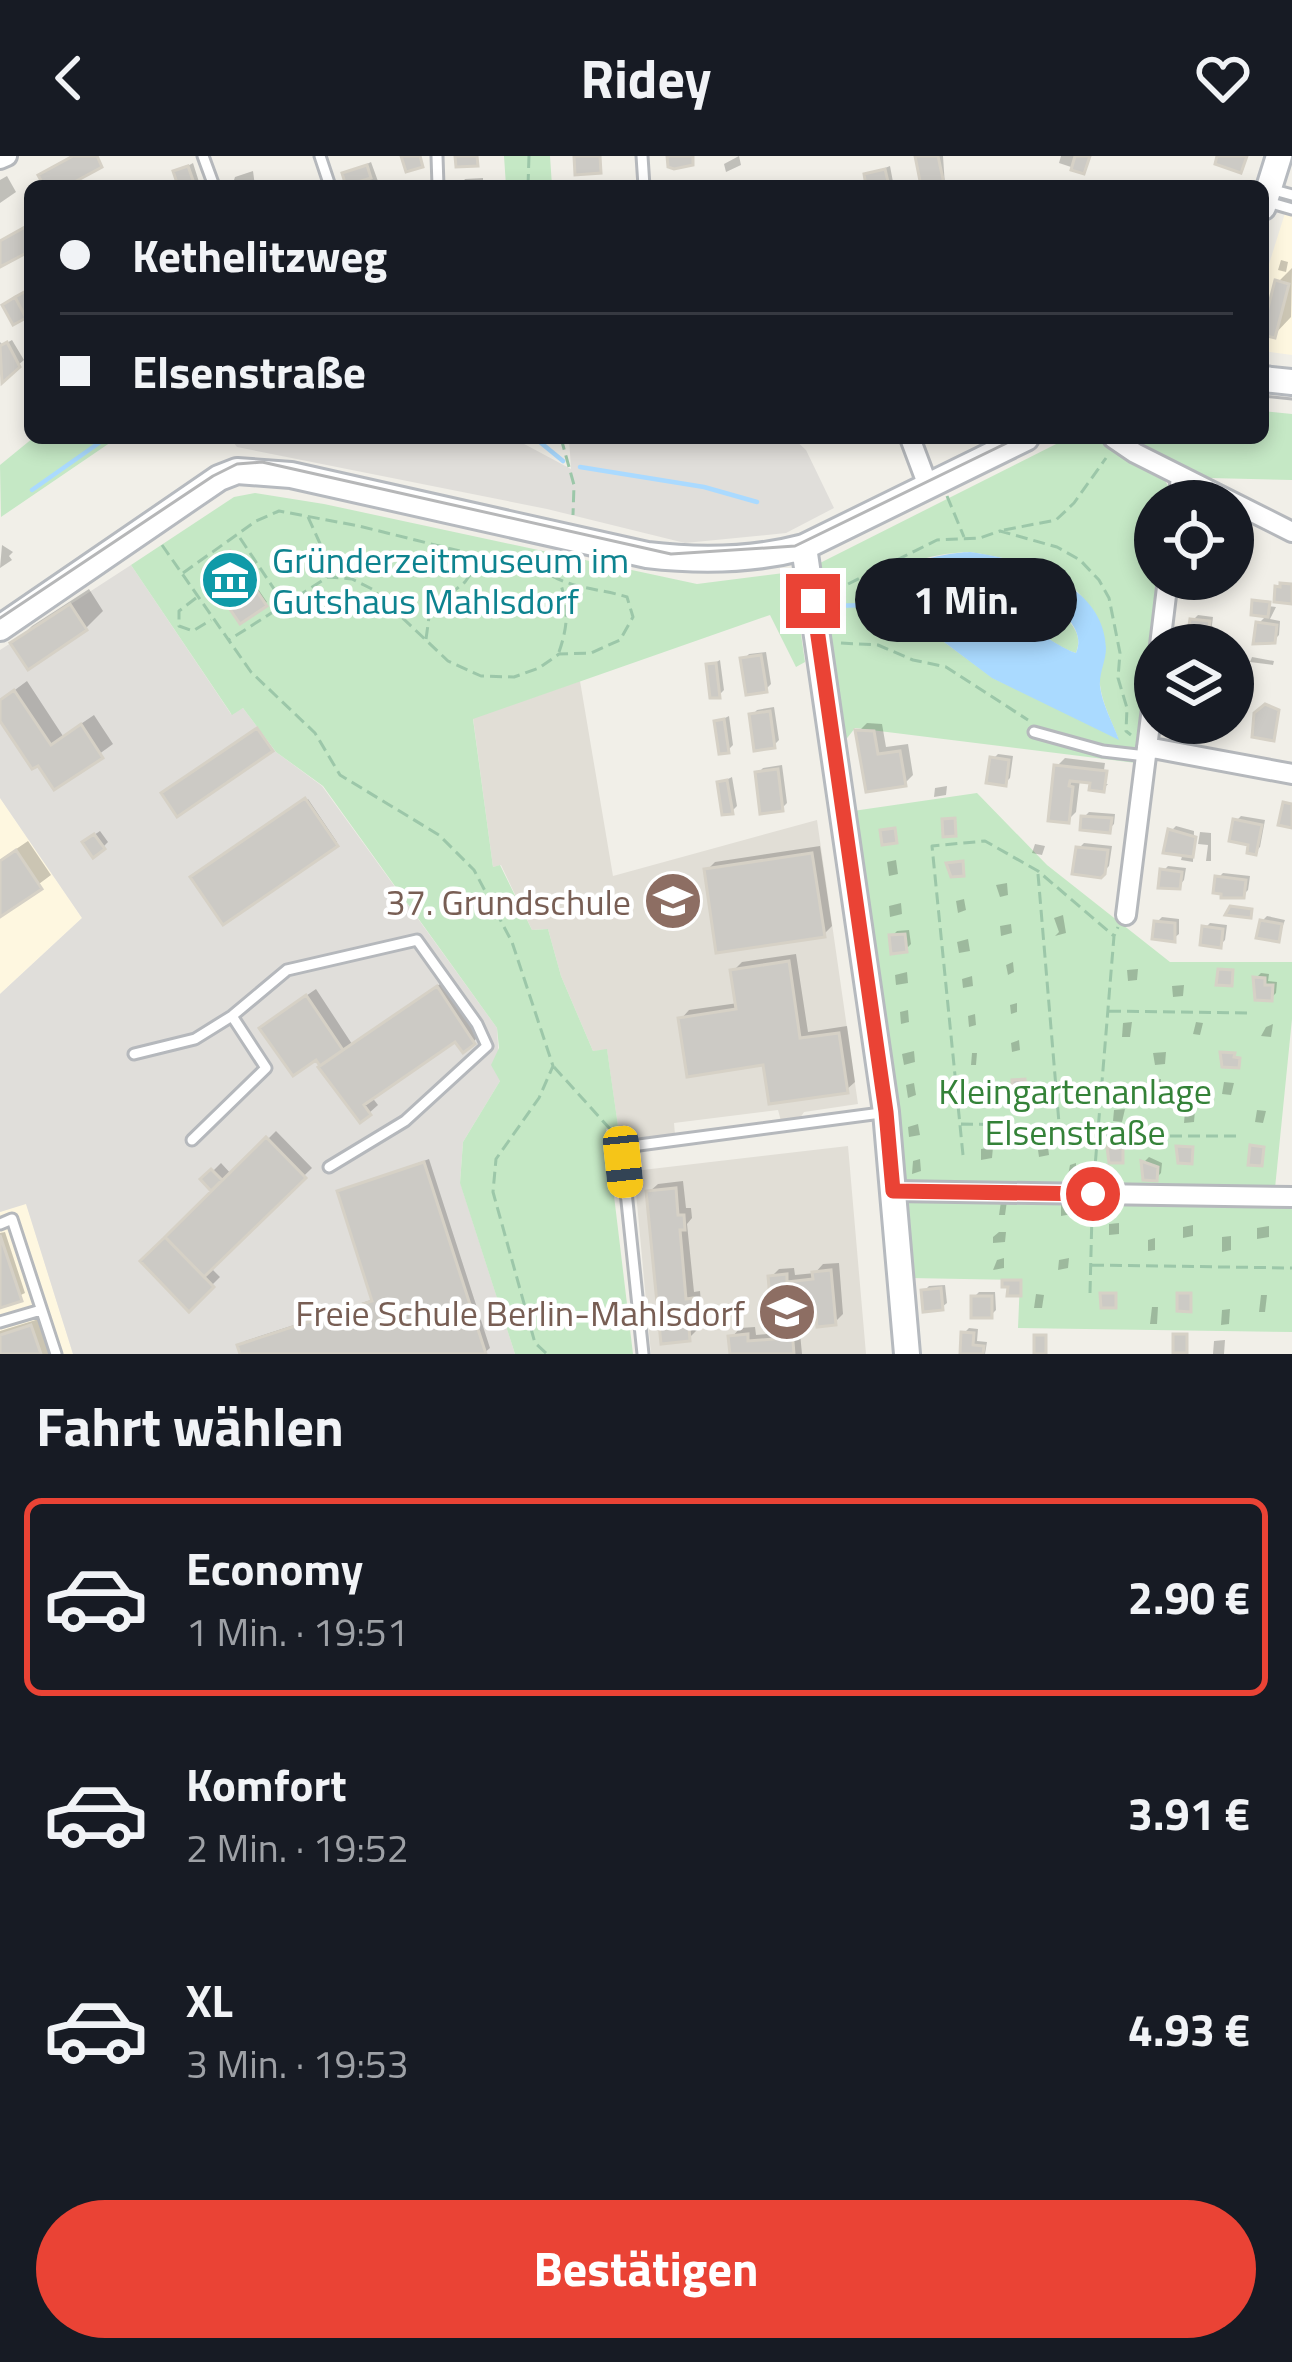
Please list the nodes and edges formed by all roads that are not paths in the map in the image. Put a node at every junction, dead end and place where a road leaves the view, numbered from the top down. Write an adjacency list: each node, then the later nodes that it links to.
1 (1279, 156): 2 (main road)
2 (1272, 198): 3 (lane)
3 (1292, 209)
4 (913, 444): 9 (street)
5 (1016, 444): 9 (main road)
6 (1124, 444): 7 (street)
7 (1181, 477): 8 (street); 10 (street)
8 (1181, 480)
9 (937, 490): 11 (main road)
10 (1292, 532)
11 (804, 547): 12 (main road); 20 (main road)
12 (0, 628)
13 (1034, 732): 15 (lane)
14 (1148, 744): 15 (street)
15 (1147, 750): 16 (street); 17 (street)
16 (1292, 774)
17 (1126, 915)
18 (232, 1016): 19 (lane); 21 (lane); 22 (lane)
19 (134, 1054)
20 (886, 1112): 23 (main road); 29 (lane)
21 (192, 1140)
22 (329, 1167)
23 (893, 1191): 24 (street); 30 (main road)
24 (1292, 1197)
25 (0, 1224): 26 (lane)
26 (41, 1310): 27 (lane); 28 (lane)
27 (0, 1322)
28 (56, 1354)
29 (644, 1354)
30 (907, 1354)

